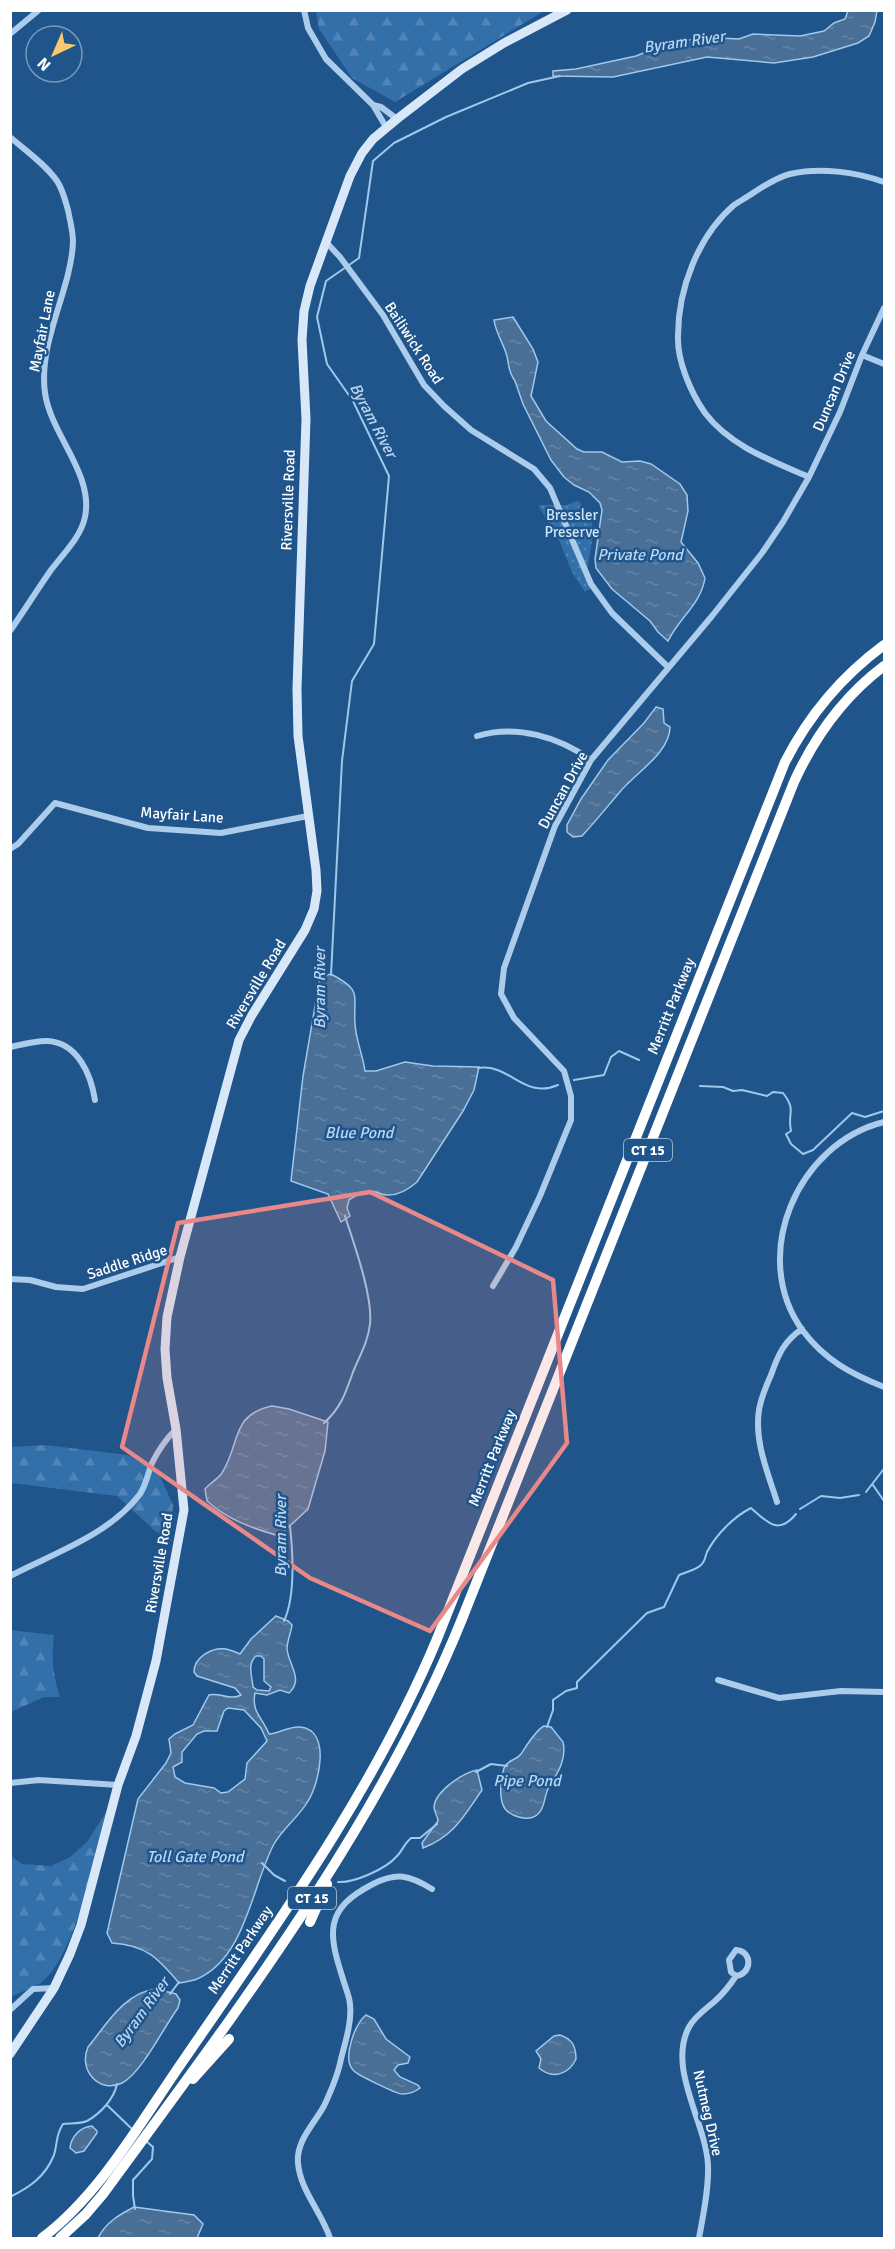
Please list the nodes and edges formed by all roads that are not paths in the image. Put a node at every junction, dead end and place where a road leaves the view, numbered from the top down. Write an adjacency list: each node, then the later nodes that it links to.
1 (39, 10): 4 (street)
2 (304, 10): 5 (street)
3 (567, 10): 6 (street, Riversville Road)
4 (10, 34)
5 (373, 105): 6 (street); 7 (street)
6 (397, 118): 7 (street, Riversville Road)
7 (386, 127): 10 (street, Riversville Road)
8 (10, 137): 15 (street, Mayfair Lane)
9 (885, 182): 14 (street)
10 (326, 242): 17 (street, Bailiwick Road); 21 (street, Riversville Road)
11 (885, 308): 12 (street, Duncan Drive)
12 (862, 355): 13 (street); 14 (street, Duncan Drive)
13 (885, 364)
14 (809, 477): 17 (street, Duncan Drive)
15 (10, 631)
16 (885, 645): 46 (highway, Merritt Parkway / CT 15)
17 (668, 666): 20 (street, Duncan Drive)
18 (885, 666): 38 (highway, Merritt Parkway / CT 15)
19 (477, 736): 20 (street)
20 (591, 760): 28 (street, Duncan Drive)
21 (308, 816): 22 (street, Mayfair Lane); 26 (street, Riversville Road)
22 (10, 849)
23 (10, 1047): 24 (street)
24 (95, 1100)
25 (885, 1122): 29 (street)
26 (180, 1257): 27 (street, Saddle Ridge); 31 (street, Riversville Road)
27 (10, 1279)
28 (493, 1286)
29 (802, 1329): 30 (street); 32 (street)
30 (885, 1387)
31 (176, 1429): 33 (street); 37 (street, Riversville Road)
32 (777, 1502)
33 (10, 1576)
34 (718, 1680): 35 (street)
35 (885, 1692)
36 (10, 1783): 37 (street)
37 (118, 1785): 42 (street, Riversville Road)
38 (342, 1851): 40 (highway); 46 (highway, Merritt Parkway / CT 15)
39 (432, 1889): 50 (street)
40 (310, 1922)
41 (736, 1976): 51 (street, Nutmeg Drive)
42 (54, 1988): 43 (street); 45 (street, Riversville Road)
43 (10, 2010)
44 (229, 2039): 46 (highway)
45 (10, 2054)
46 (150, 2121): 47 (highway, Merritt Parkway / CT 15)
47 (127, 2151): 48 (highway, Merritt Parkway / CT 15); 49 (highway, Merritt Parkway / CT 15)
48 (42, 2238)
49 (60, 2238)
50 (330, 2238)
51 (699, 2238)

